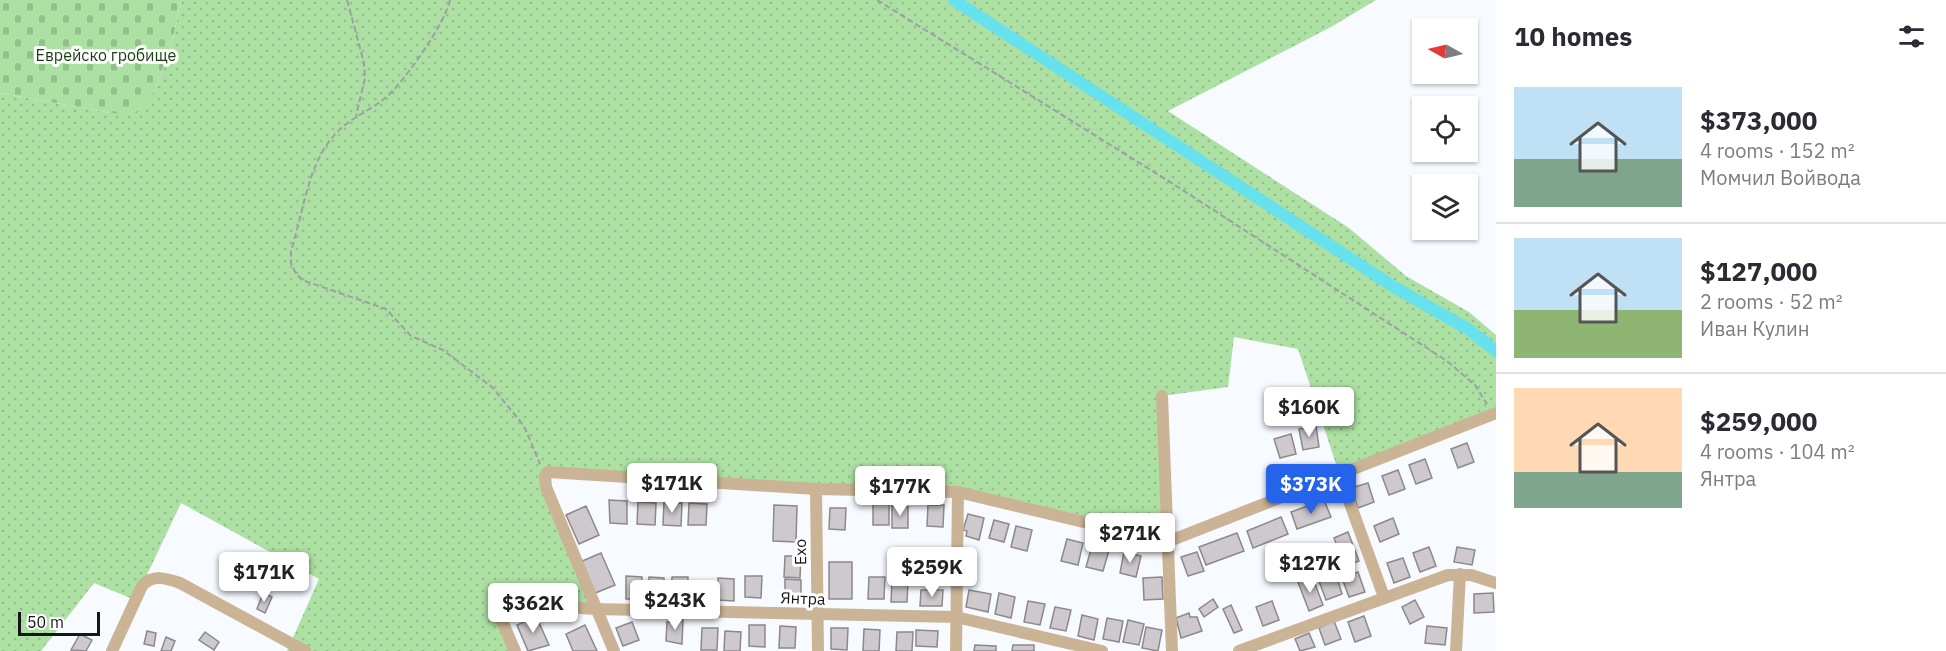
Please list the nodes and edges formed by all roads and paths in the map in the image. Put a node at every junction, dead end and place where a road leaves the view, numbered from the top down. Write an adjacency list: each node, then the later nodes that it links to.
1 (346, 0): 4 (path)
2 (450, 0): 4 (path)
3 (877, 0): 6 (path)
4 (356, 116): 7 (path)
5 (1162, 396): 11 (street)
6 (1494, 414): 8 (street)
7 (545, 475): 9 (street); 15 (street)
8 (1340, 476): 11 (street); 14 (street)
9 (816, 489): 10 (street); 16 (street, Ехо)
10 (958, 492): 11 (street); 17 (street)
11 (1167, 542): 26 (street)
12 (1460, 574): 13 (street); 14 (street); 28 (street)
13 (1496, 583)
14 (1384, 597): 27 (street)
15 (595, 609): 16 (street, Янтра); 21 (street, Янтра); 22 (street)
16 (818, 615): 17 (street, Янтра); 23 (street, Ехо)
17 (956, 617): 18 (street, Янтра); 24 (street)
18 (1080, 649): 25 (street, Янтра)
19 (112, 651): 20 (street)
20 (305, 651)
21 (515, 651)
22 (614, 651)
23 (818, 651)
24 (956, 651)
25 (1102, 651)
26 (1172, 651)
27 (1239, 651)
28 (1456, 651)

